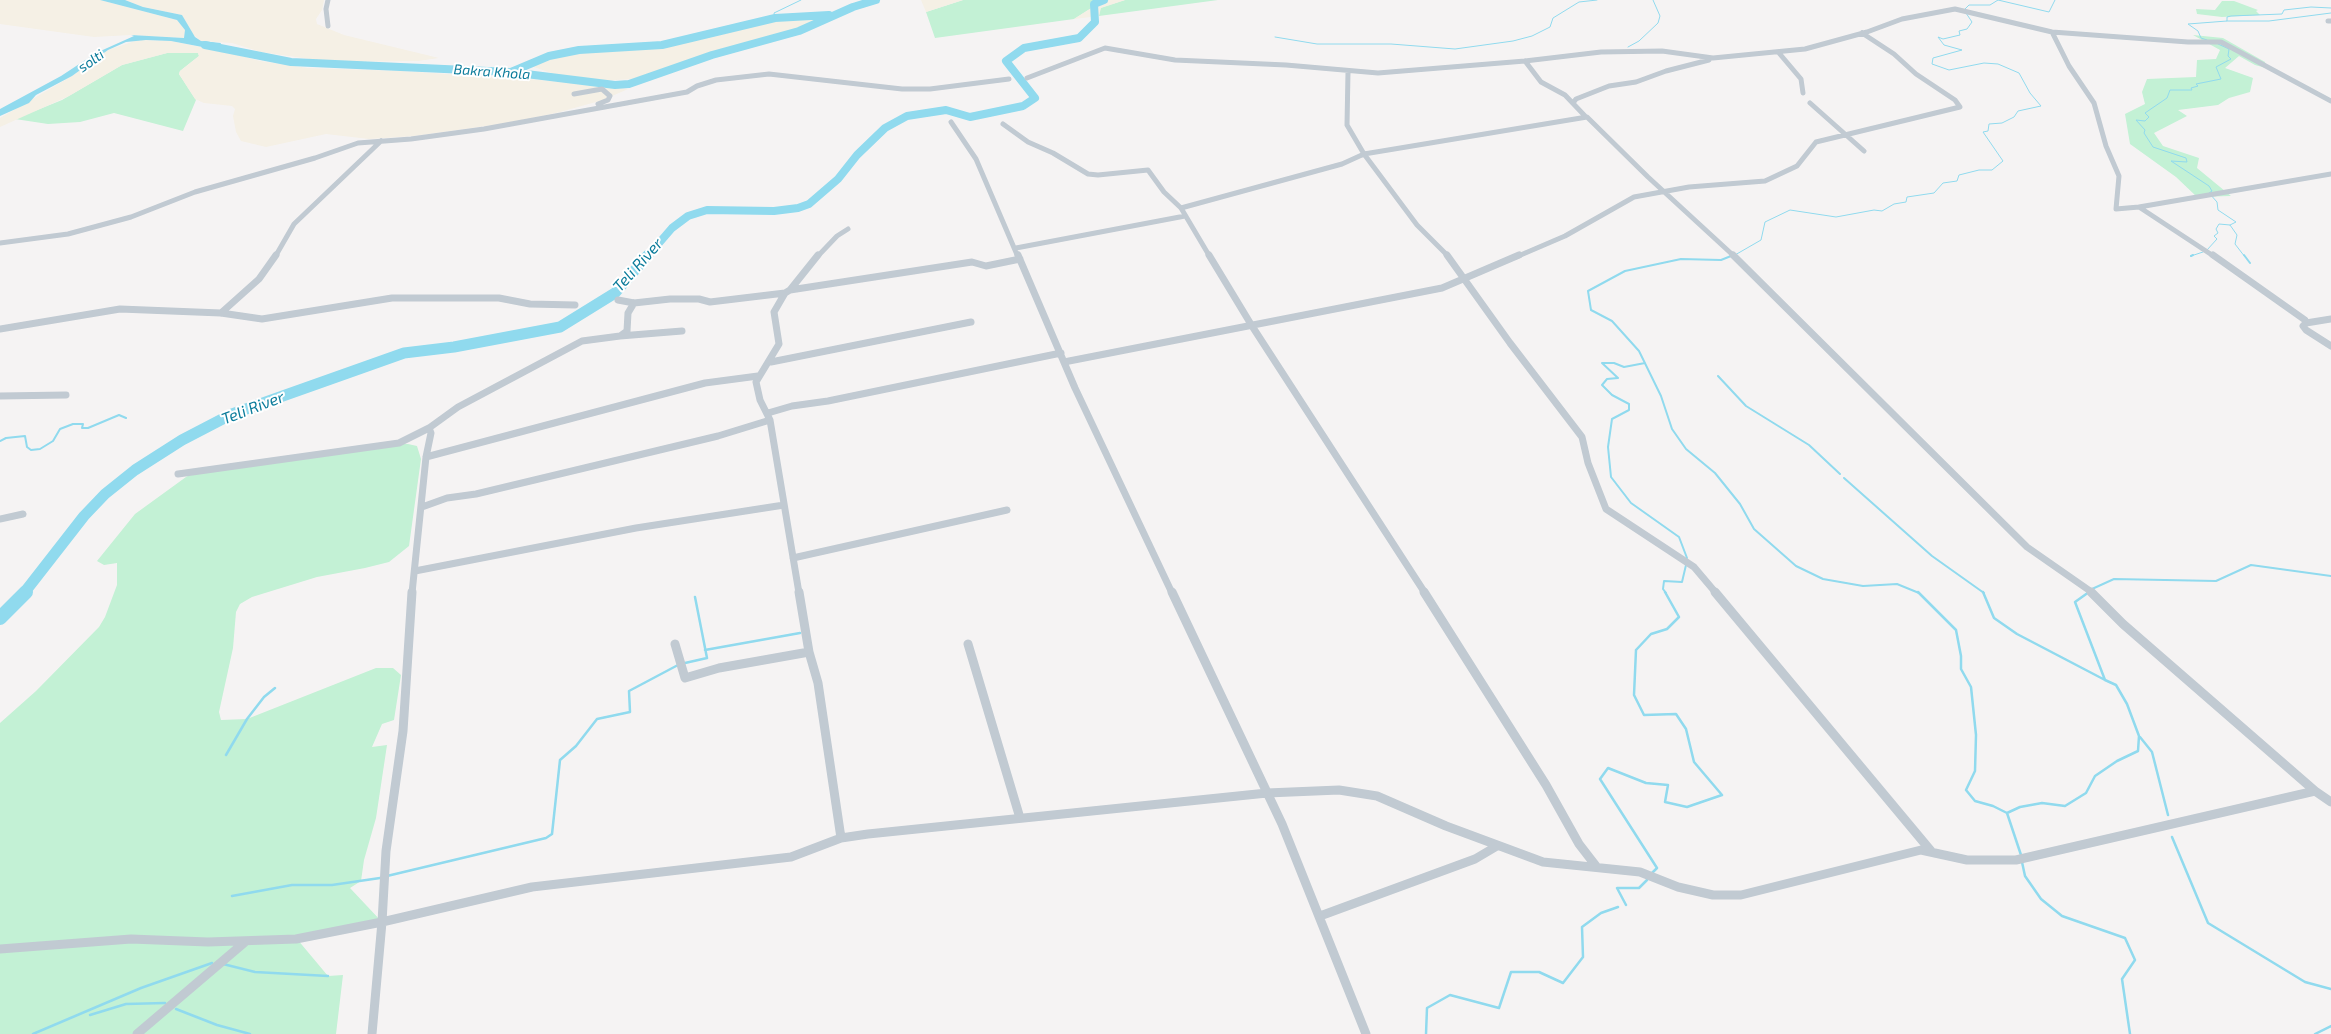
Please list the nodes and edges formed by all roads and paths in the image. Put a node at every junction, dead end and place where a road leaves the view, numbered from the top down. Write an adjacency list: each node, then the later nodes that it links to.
1 (328, 0): 2 (street)
2 (328, 26)
3 (2052, 32): 4 (street); 13 (street); 26 (street)
4 (1862, 33): 5 (street); 20 (street)
5 (1779, 52): 6 (street); 11 (street)
6 (1713, 58): 7 (street); 14 (street)
7 (1525, 61): 8 (street); 14 (street)
8 (1348, 72): 9 (street); 23 (street)
9 (1027, 78)
10 (1010, 79): 16 (street)
11 (1803, 92)
12 (574, 94): 16 (street)
13 (2331, 101)
14 (1573, 103): 17 (street)
15 (1810, 103): 20 (street)
16 (592, 109): 21 (street)
17 (1585, 116): 23 (street); 25 (street)
18 (951, 122): 31 (street)
19 (1003, 124): 27 (street)
20 (1846, 135): 22 (street); 25 (street)
21 (381, 141): 30 (street); 38 (street)
22 (1864, 151)
23 (1364, 154): 27 (street); 33 (street)
24 (2331, 174): 26 (street)
25 (1663, 190): 33 (street); 67 (street)
26 (2139, 207): 41 (street)
27 (1181, 208): 28 (street)
28 (1185, 216): 31 (street); 42 (street)
29 (848, 229): 34 (street)
30 (0, 243)
31 (1016, 248): 32 (street)
32 (1020, 259): 34 (street); 47 (street)
33 (1465, 278): 42 (street); 73 (street)
34 (788, 291): 36 (street); 48 (street)
35 (618, 300): 36 (street)
36 (634, 304): 45 (street)
37 (575, 305): 38 (street)
38 (221, 313): 43 (street)
39 (2331, 319): 41 (street)
40 (971, 322): 48 (street)
41 (2306, 323): 46 (street)
42 (1252, 326): 49 (street); 74 (street)
43 (0, 329)
44 (682, 331): 45 (street)
45 (620, 336): 54 (street)
46 (2331, 346)
47 (1061, 353): 49 (street); 53 (street)
48 (770, 362): 50 (street)
49 (1064, 362): 68 (street)
50 (758, 376): 53 (street); 55 (street)
51 (66, 395): 52 (street)
52 (0, 396)
53 (769, 417): 57 (street); 58 (street)
54 (429, 428): 55 (street); 56 (street)
55 (426, 457): 58 (street)
56 (178, 474)
57 (784, 505): 62 (street); 63 (street)
58 (422, 507): 63 (street)
59 (1007, 510): 62 (street)
60 (23, 514): 61 (street)
61 (0, 519)
62 (793, 558): 66 (street)
63 (415, 571): 76 (street)
64 (675, 644): 66 (street)
65 (968, 644): 70 (street)
66 (808, 652): 71 (street)
67 (2315, 791): 69 (street); 73 (street)
68 (1267, 793): 70 (street); 72 (street); 75 (street)
69 (2331, 802)
70 (1020, 818): 71 (street)
71 (841, 838): 76 (street)
72 (1497, 846): 74 (street); 75 (street)
73 (1931, 851): 74 (street)
74 (1596, 866)
75 (1320, 916): 81 (street)
76 (382, 922): 77 (street); 80 (street)
77 (244, 942): 78 (street); 79 (street)
78 (0, 949)
79 (137, 1034)
80 (372, 1034)
81 (1366, 1034)

